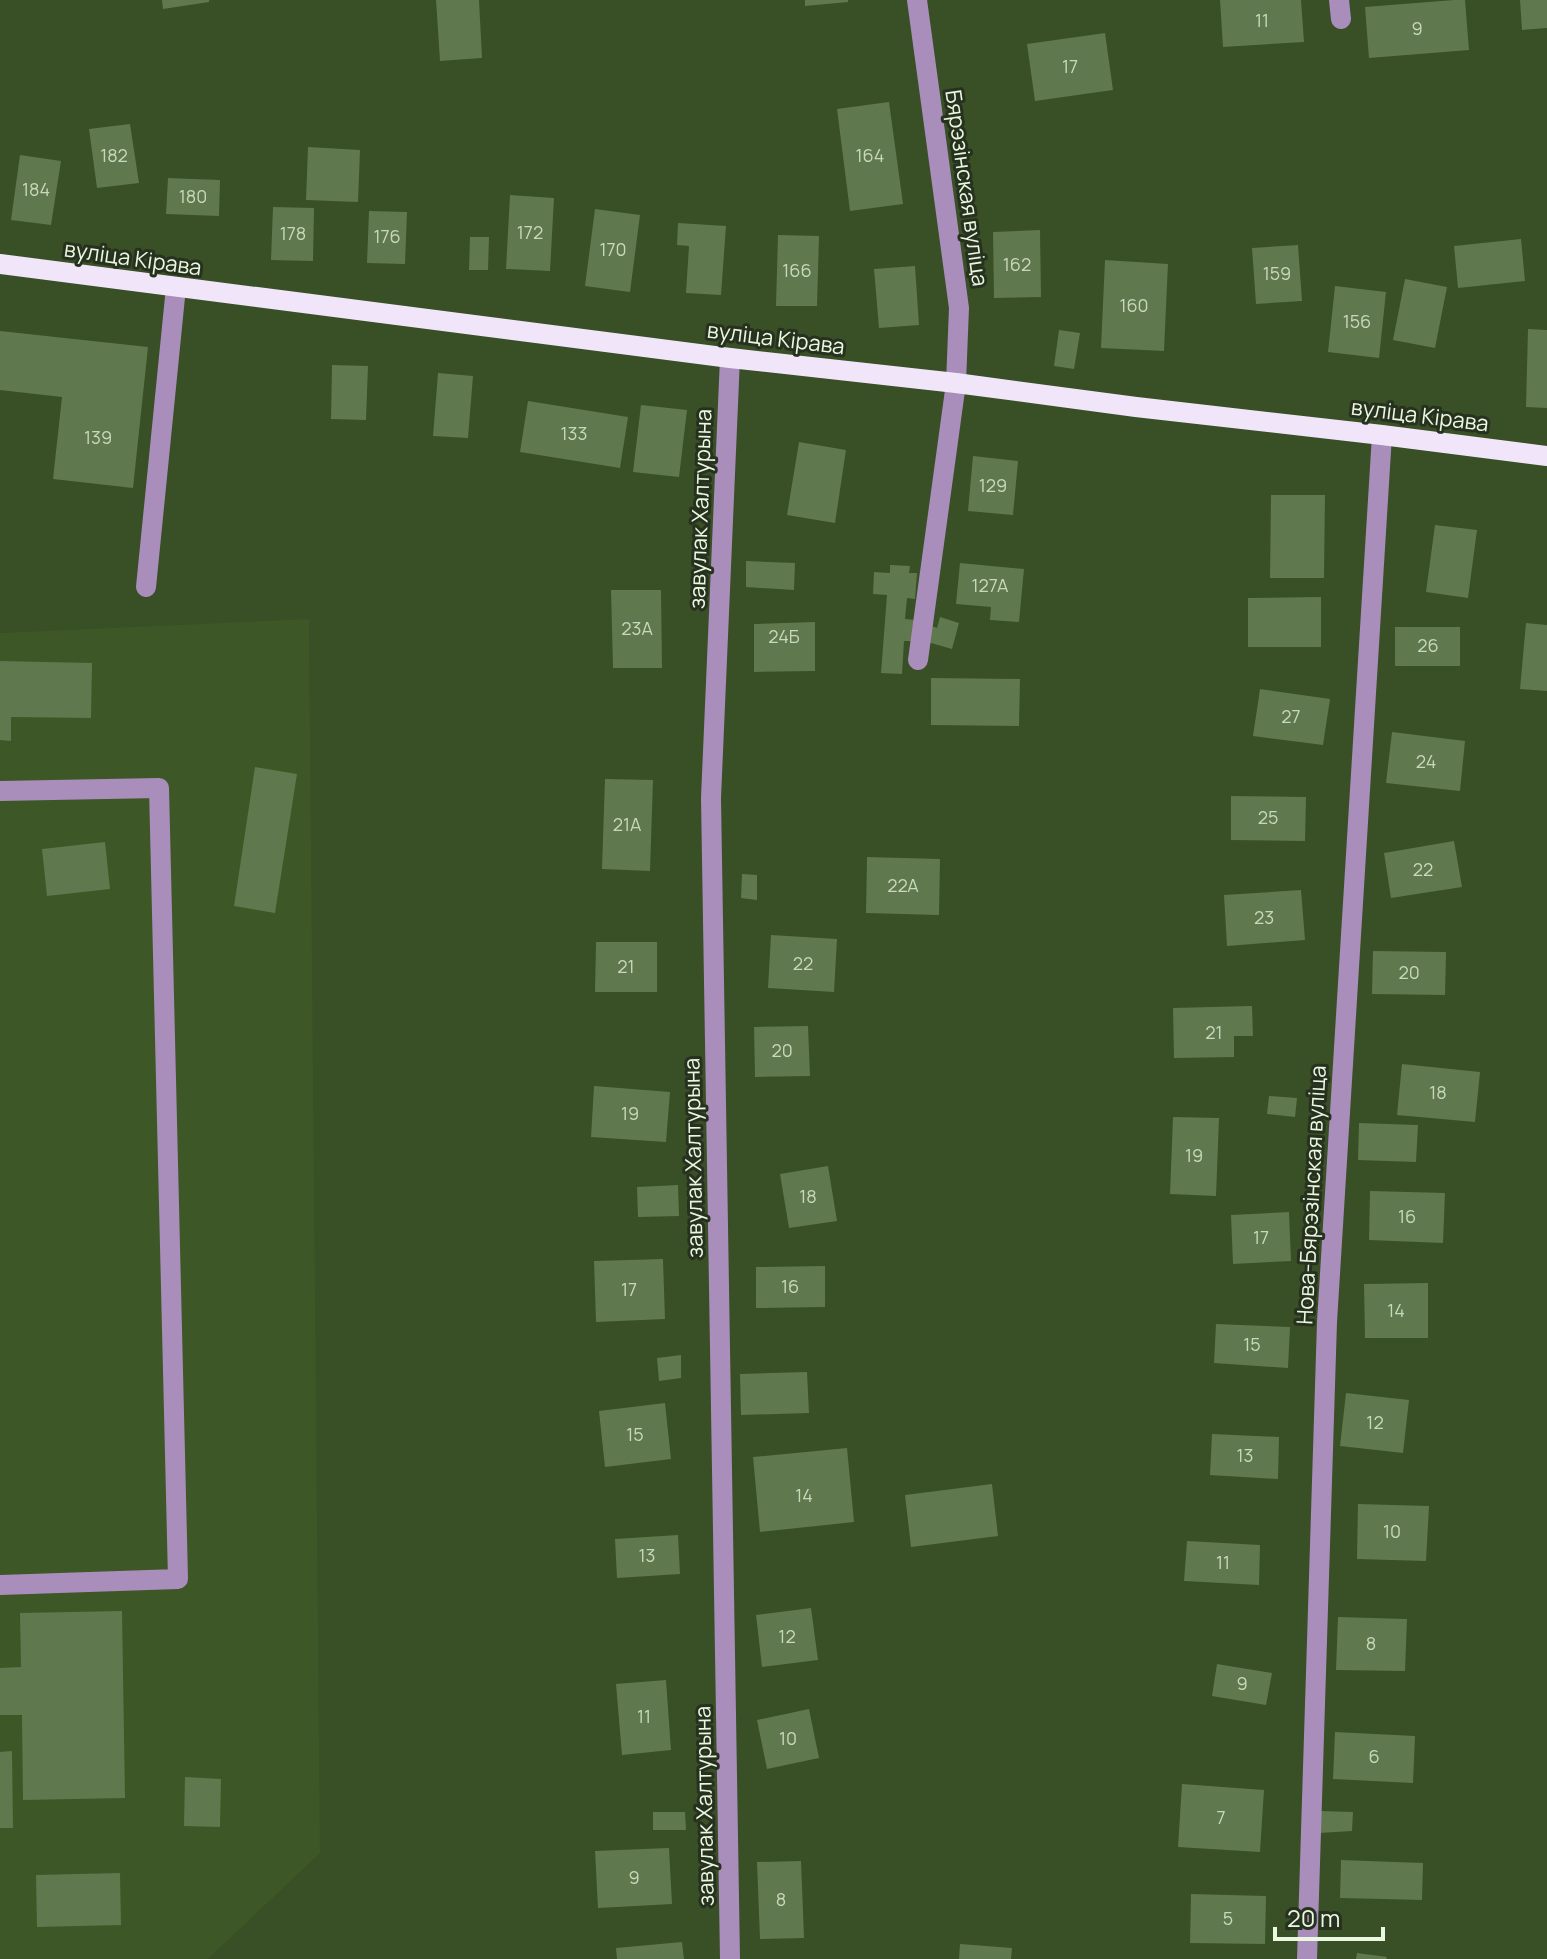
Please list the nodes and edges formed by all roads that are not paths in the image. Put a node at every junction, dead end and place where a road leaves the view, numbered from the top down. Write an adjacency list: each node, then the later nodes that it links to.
1 (917, 0): 5 (street, Бярэзінская вуліца)
2 (0, 264): 3 (main road, вуліца Кірава)
3 (176, 287): 4 (main road, вуліца Кірава); 8 (street)
4 (730, 358): 5 (main road, вуліца Кірава); 12 (street, завулак Халтурына)
5 (956, 383): 6 (main road, вуліца Кірава); 9 (street, Бярэзінская вуліца)
6 (1382, 435): 7 (main road, вуліца Кірава); 13 (street, Нова-Бярэзінская вуліца)
7 (1547, 456)
8 (146, 587)
9 (918, 660)
10 (0, 791): 11 (street)
11 (0, 1585)
12 (730, 1959)
13 (1307, 1959)

